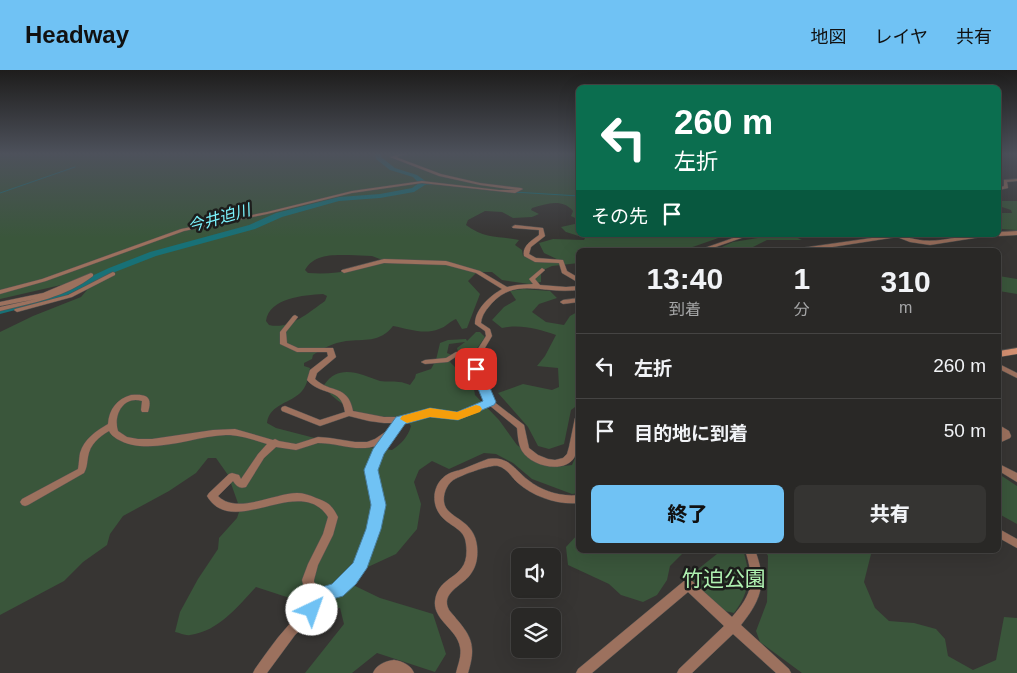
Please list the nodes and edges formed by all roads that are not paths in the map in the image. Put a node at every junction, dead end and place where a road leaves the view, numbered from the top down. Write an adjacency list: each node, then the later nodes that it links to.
1 (421, 182): 20 (street)
2 (423, 182): 3 (street)
3 (472, 182)
4 (515, 227): 16 (street)
5 (1017, 233): 6 (street)
6 (1001, 234)
7 (741, 237): 11 (street)
8 (884, 237): 12 (street)
9 (903, 237): 10 (street)
10 (970, 237)
11 (708, 248)
12 (811, 248)
13 (542, 270): 17 (street)
14 (344, 271): 18 (street)
15 (113, 274): 25 (street)
16 (576, 278)
17 (538, 286): 18 (street); 19 (street)
18 (505, 288): 29 (street)
19 (576, 289)
20 (0, 292)
21 (576, 300): 23 (street)
22 (0, 304): 24 (street)
23 (563, 305)
24 (0, 309)
25 (0, 314)
26 (295, 317): 36 (street)
27 (1017, 352): 28 (street)
28 (1001, 354)
29 (476, 357): 30 (street); 33 (street)
30 (425, 362)
31 (1001, 367): 32 (street)
32 (1017, 376)
33 (490, 402): 37 (street); 41 (street)
34 (286, 409): 36 (street)
35 (145, 410): 38 (street)
36 (349, 413): 37 (street)
37 (401, 420): 40 (street)
38 (111, 426): 43 (street); 47 (street)
39 (1001, 429): 42 (street)
40 (394, 430): 43 (street); 51 (street)
41 (576, 432)
42 (1001, 439)
43 (275, 442): 51 (street)
44 (1001, 467): 45 (street)
45 (1017, 478)
46 (576, 500): 56 (street)
47 (25, 502)
48 (1001, 534): 49 (street)
49 (1017, 544)
50 (751, 553): 52 (street)
51 (318, 596): 53 (street)
52 (732, 625): 57 (street); 58 (street); 59 (street)
53 (259, 673)
54 (379, 673): 55 (street)
55 (408, 673)
56 (462, 673)
57 (582, 673)
58 (683, 673)
59 (784, 673)

